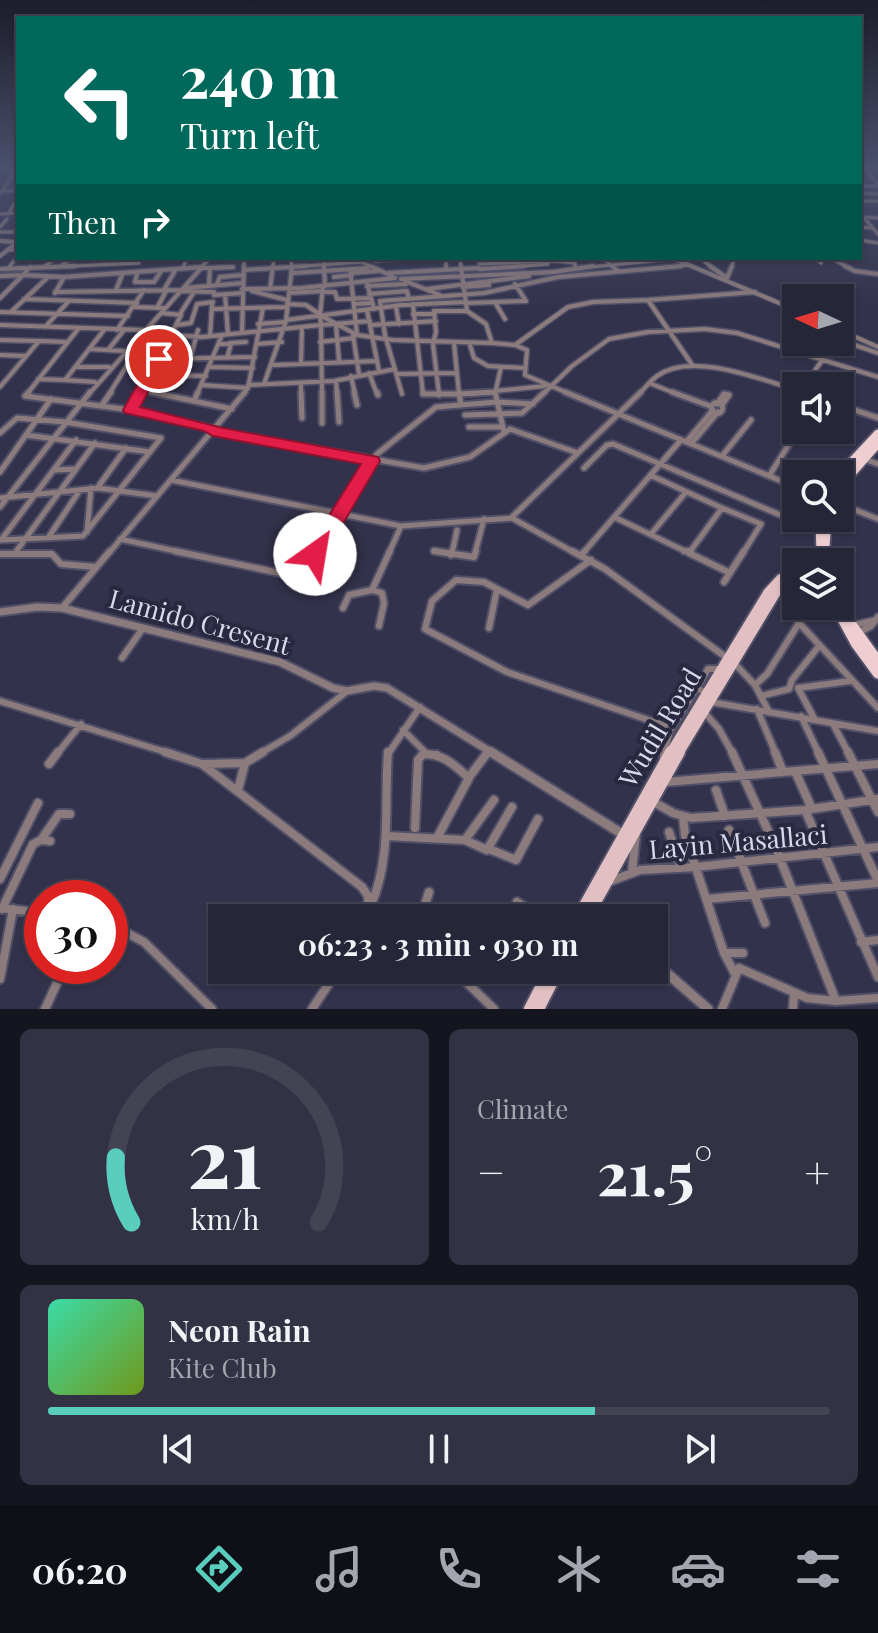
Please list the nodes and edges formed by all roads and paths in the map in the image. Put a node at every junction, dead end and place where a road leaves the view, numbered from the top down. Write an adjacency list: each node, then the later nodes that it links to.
1 (0, 214): 3 (street)
2 (14, 214): 3 (street)
3 (8, 216): 8 (street)
4 (864, 217): 5 (street); 7 (street)
5 (878, 218)
6 (862, 227): 7 (street)
7 (873, 228): 9 (street)
8 (0, 229)
9 (878, 234)
10 (16, 259): 63 (street)
11 (53, 260): 51 (street)
12 (69, 260): 47 (street)
13 (140, 260): 44 (street); 78 (street)
14 (186, 260): 57 (street)
15 (208, 260): 58 (street)
16 (244, 260): 73 (street)
17 (270, 260): 65 (street)
18 (274, 260): 54 (street)
19 (292, 260): 48 (street)
20 (308, 260): 49 (street)
21 (324, 260): 60 (street)
22 (357, 260): 41 (street)
23 (375, 260): 69 (street)
24 (392, 260): 82 (street)
25 (406, 260): 71 (street)
26 (426, 260): 70 (street)
27 (446, 260): 66 (street)
28 (460, 260): 61 (street)
29 (522, 260): 39 (street); 55 (street)
30 (555, 260): 39 (street); 42 (street)
31 (628, 260): 32 (street); 40 (street)
32 (645, 260)
33 (677, 260): 46 (street)
34 (699, 260): 46 (street)
35 (703, 260): 92 (street)
36 (734, 260): 92 (street)
37 (818, 260): 43 (street)
38 (835, 260): 79 (street)
39 (545, 261): 55 (street); 75 (street)
40 (611, 261): 56 (street); 72 (street)
41 (361, 262): 60 (street); 69 (street)
42 (574, 263): 45 (street); 67 (street)
43 (821, 263)
44 (111, 264): 47 (street); 84 (street)
45 (585, 264)
46 (687, 264): 72 (street); 92 (street)
47 (61, 266): 51 (street)
48 (293, 266): 49 (street); 54 (street); 76 (street)
49 (308, 266): 60 (street)
50 (30, 267): 51 (street); 63 (street); 80 (street)
51 (44, 267)
52 (222, 267): 53 (street); 59 (street); 88 (street)
53 (233, 267)
54 (274, 267): 65 (street); 111 (street)
55 (480, 267): 61 (street); 77 (street); 85 (street); 96 (street)
56 (596, 267): 67 (street); 72 (street)
57 (183, 268): 58 (street); 64 (street)
58 (202, 268): 59 (street); 109 (street)
59 (210, 268): 101 (street)
60 (324, 268): 74 (street); 76 (street); 112 (street)
61 (461, 268): 66 (street); 85 (street)
62 (0, 269): 63 (street)
63 (8, 269)
64 (176, 269): 68 (street); 106 (street)
65 (253, 269): 73 (street)
66 (446, 269): 70 (street)
67 (575, 269): 75 (street)
68 (162, 270): 78 (street); 78 (street)
69 (377, 270): 74 (street); 74 (street); 82 (street)
70 (428, 270): 71 (street); 94 (street)
71 (411, 271): 82 (street)
72 (617, 271): 90 (street)
73 (244, 272): 88 (street); 107 (street)
74 (351, 272): 89 (street); 99 (street)
75 (554, 272): 77 (street); 90 (street)
76 (293, 273): 118 (street)
77 (535, 273): 95 (street)
78 (138, 274): 81 (street)
79 (878, 274)
80 (23, 275): 83 (street); 91 (street); 127 (street)
81 (122, 275): 84 (street); 114 (street)
82 (396, 275): 93 (street); 98 (street)
83 (0, 276)
84 (105, 276): 87 (street)
85 (461, 276): 94 (street); 103 (street)
86 (64, 277): 87 (street); 91 (street); 120 (street)
87 (80, 277): 116 (street)
88 (220, 277): 100 (street)
89 (334, 277)
90 (558, 277): 104 (street)
91 (47, 278): 129 (street)
92 (727, 278): 122 (street)
93 (368, 280): 99 (street); 105 (street)
94 (431, 280): 98 (street)
95 (512, 280): 97 (street); 104 (street)
96 (481, 281): 97 (street); 103 (street)
97 (488, 281): 103 (street)
98 (404, 282): 105 (street); 113 (street); 119 (street)
99 (353, 283): 112 (street); 133 (street)
100 (217, 284): 101 (street); 107 (street)
101 (209, 285): 109 (street)
102 (443, 285): 103 (street); 113 (street); 134 (street)
103 (462, 285): 125 (street)
104 (516, 285): 115 (street); 140 (street)
105 (367, 286): 128 (street)
106 (166, 288): 108 (street); 109 (street); 150 (street)
107 (242, 288): 110 (street); 123 (street); 145 (street)
108 (145, 289): 114 (street); 144 (street)
109 (182, 289): 121 (street); 150 (street)
110 (249, 289): 111 (street); 141 (street)
111 (270, 289): 118 (street)
112 (323, 289): 118 (street); 133 (street); 164 (street)
113 (427, 289): 126 (street)
114 (116, 290): 117 (street)
115 (501, 290): 125 (street); 140 (street)
116 (72, 291): 117 (street); 120 (street)
117 (96, 291): 135 (street)
118 (290, 291): 141 (street)
119 (407, 291): 128 (street); 137 (street)
120 (55, 292): 130 (street)
121 (194, 292): 124 (street); 162 (street)
122 (757, 292): 131 (street); 143 (street)
123 (225, 294): 124 (street); 146 (street)
124 (214, 295): 136 (street)
125 (465, 295): 134 (street); 139 (street)
126 (443, 297): 134 (street); 137 (street)
127 (0, 298)
128 (370, 298): 133 (street); 149 (street)
129 (24, 299): 130 (street); 157 (street)
130 (50, 300): 132 (street)
131 (648, 300): 191 (street); 219 (street)
132 (69, 301): 135 (street); 160 (street)
133 (353, 301): 158 (street)
134 (451, 301): 138 (street); 139 (street); 153 (street); 154 (street)
135 (87, 302): 144 (street)
136 (213, 302): 151 (street); 178 (street)
137 (411, 302): 138 (street); 147 (street); 149 (street); 163 (street)
138 (433, 302): 159 (street)
139 (466, 302): 142 (street); 155 (street)
140 (512, 303): 142 (street)
141 (287, 304): 148 (street); 164 (street); 167 (street)
142 (496, 304): 166 (street)
143 (782, 304)
144 (136, 305): 150 (street); 165 (street)
145 (241, 306): 146 (street); 148 (street); 169 (street)
146 (226, 307): 151 (street); 173 (street)
147 (396, 307): 149 (street); 176 (street)
148 (263, 308): 174 (street)
149 (377, 308): 152 (street); 180 (street)
150 (161, 309): 162 (street); 188 (street)
151 (212, 309): 195 (street)
152 (367, 310): 158 (street); 171 (street)
153 (447, 311): 154 (street); 159 (street)
154 (453, 311): 155 (street)
155 (467, 311): 212 (street)
156 (0, 312): 157 (street)
157 (11, 312): 160 (street)
158 (355, 312): 161 (street); 170 (street)
159 (435, 312): 163 (street); 168 (street)
160 (58, 313): 165 (street); 182 (street)
161 (337, 313): 164 (street); 175 (street)
162 (180, 314): 178 (street)
163 (413, 314): 172 (street)
164 (320, 315): 167 (street); 175 (street); 179 (street)
165 (128, 316): 187 (street)
166 (505, 319)
167 (286, 321): 174 (street); 185 (street)
168 (436, 321): 172 (street); 205 (street)
169 (241, 322): 173 (street); 192 (street)
170 (356, 323): 171 (street); 175 (street); 196 (street)
171 (370, 323): 180 (street); 198 (street)
172 (413, 323): 176 (street); 203 (street)
173 (226, 324): 193 (street)
174 (258, 324): 190 (street)
175 (336, 324): 179 (street); 196 (street); 201 (street)
176 (399, 324): 180 (street)
177 (0, 325): 181 (street)
178 (176, 325): 194 (street)
179 (321, 325): 183 (street); 209 (street)
180 (381, 325): 202 (street)
181 (20, 326): 182 (street); 200 (street)
182 (45, 327): 184 (street)
183 (302, 327): 185 (street); 238 (street)
184 (78, 329): 186 (street); 206 (street)
185 (284, 329): 190 (street); 208 (street)
186 (104, 330): 187 (street); 221 (street)
187 (120, 330): 188 (street); 222 (street)
188 (146, 330): 218 (street)
189 (198, 330): 197 (street)
190 (257, 331): 192 (street); 215 (street)
191 (669, 331): 220 (street); 240 (street); 269 (street)
192 (242, 332): 193 (street)
193 (225, 334): 195 (street); 214 (street)
194 (170, 335): 197 (street); 213 (street)
195 (210, 336): 197 (street)
196 (355, 336): 198 (street); 201 (street); 235 (street)
197 (198, 337): 232 (street)
198 (371, 337): 202 (street); 236 (street)
199 (854, 337): 223 (street)
200 (3, 340): 204 (street)
201 (338, 340): 209 (street); 234 (street)
202 (389, 340): 203 (street); 248 (street)
203 (415, 340): 205 (street); 251 (street)
204 (39, 341): 206 (street); 226 (street)
205 (434, 341): 211 (street); 252 (street)
206 (67, 342): 259 (street)
207 (246, 342): 210 (street)
208 (282, 342): 215 (street); 239 (street)
209 (320, 342): 237 (street)
210 (229, 343): 214 (street); 230 (street)
211 (454, 343): 216 (street); 253 (street)
212 (492, 343): 216 (street); 219 (street)
213 (166, 344): 218 (street); 231 (street)
214 (220, 344): 229 (street)
215 (257, 344): 228 (street)
216 (470, 344): 244 (street)
217 (854, 344): 223 (street)
218 (132, 345): 224 (street); 284 (street)
219 (515, 345): 246 (street)
220 (782, 347)
221 (89, 349): 222 (street); 241 (street)
222 (108, 350): 224 (street)
223 (878, 350)
224 (125, 351): 242 (street)
225 (0, 355): 226 (street)
226 (27, 356): 270 (street)
227 (813, 356): 233 (street)
228 (255, 357): 230 (street); 245 (street)
229 (213, 358): 230 (street); 232 (street); 243 (street)
230 (227, 358)
231 (159, 359): 232 (street); 255 (street)
232 (190, 359)
233 (823, 359): 249 (street); 258 (street)
234 (339, 361): 235 (street); 237 (street)
235 (357, 361): 236 (street); 254 (street)
236 (377, 361): 247 (street)
237 (322, 362): 238 (street); 264 (street)
238 (301, 364): 239 (street)
239 (274, 365): 267 (street)
240 (693, 366): 262 (street); 268 (street)
241 (76, 367): 242 (street); 260 (street)
242 (109, 367): 263 (street)
243 (210, 367): 245 (street); 256 (street)
244 (501, 367): 246 (street); 273 (street)
245 (253, 368): 271 (street)
246 (524, 368): 269 (street)
247 (379, 371): 248 (street); 250 (street)
248 (396, 372): 251 (street); 274 (street)
249 (814, 372)
250 (369, 373): 254 (street); 276 (street)
251 (421, 373): 252 (street); 277 (street)
252 (436, 373): 253 (street); 277 (street)
253 (456, 373): 275 (street)
254 (359, 374): 257 (street)
255 (152, 375): 256 (street); 272 (street)
256 (206, 376): 266 (street)
257 (351, 376): 261 (street); 285 (street)
258 (878, 377)
259 (38, 379): 260 (street); 278 (street)
260 (65, 380): 263 (street)
261 (336, 381): 264 (street); 297 (street)
262 (649, 381): 290 (street); 307 (street)
263 (96, 382): 280 (street)
264 (321, 382): 265 (street); 298 (street)
265 (301, 383): 267 (street); 292 (street)
266 (202, 385): 271 (street); 279 (street)
267 (264, 385): 271 (street)
268 (782, 385)
269 (549, 386): 273 (street); 283 (street); 290 (street)
270 (0, 387)
271 (248, 387): 286 (street)
272 (144, 390): 279 (street); 287 (street)
273 (495, 392): 275 (street); 281 (street)
274 (402, 394)
275 (459, 394): 277 (street); 282 (street)
276 (378, 395)
277 (439, 395)
278 (51, 399): 280 (street); 294 (street)
279 (194, 401): 286 (street)
280 (81, 402): 284 (street); 296 (street)
281 (497, 402): 282 (street); 283 (street); 289 (street)
282 (461, 404): 316 (street)
283 (533, 404): 289 (street)
284 (102, 405): 287 (street)
285 (357, 405)
286 (232, 409): 300 (street)
287 (131, 410): 300 (street)
288 (854, 410): 293 (street)
289 (499, 414): 291 (street); 301 (street)
290 (617, 414): 307 (street); 313 (street)
291 (465, 415)
292 (302, 418)
293 (878, 418)
294 (36, 419): 296 (street); 302 (street); 304 (street)
295 (751, 420): 314 (street)
296 (65, 422): 305 (street); 312 (street)
297 (339, 422)
298 (322, 423)
299 (469, 427): 301 (street)
300 (214, 430): 316 (street); 327 (street)
301 (504, 430): 313 (street); 316 (street)
302 (0, 433)
303 (878, 434): 317 (highway)
304 (26, 435): 305 (street); 324 (street)
305 (54, 437): 306 (street); 336 (street)
306 (76, 440): 308 (street); 322 (street)
307 (686, 442): 314 (street); 318 (street)
308 (95, 443): 311 (street); 321 (street)
309 (878, 443): 315 (highway)
310 (789, 444): 326 (street)
311 (126, 448): 312 (street); 329 (street)
312 (151, 452): 331 (street)
313 (578, 453): 343 (street)
314 (722, 456): 326 (street)
315 (864, 459): 319 (street); 323 (highway)
316 (372, 461): 340 (street)
317 (854, 461)
318 (661, 463): 320 (street); 325 (street); 341 (street)
319 (878, 464)
320 (584, 468)
321 (75, 469): 322 (street); 332 (street)
322 (54, 470): 334 (street)
323 (854, 470)
324 (0, 472)
325 (650, 475): 333 (street); 342 (street)
326 (769, 476): 328 (street)
327 (171, 480): 335 (street); 340 (street)
328 (782, 481)
329 (94, 488): 330 (street); 331 (street); 348 (street)
330 (80, 490): 332 (street); 350 (street)
331 (121, 490): 335 (street); 348 (street)
332 (58, 492): 334 (street); 353 (street)
333 (687, 492): 338 (street); 349 (street)
334 (35, 495): 336 (street); 352 (street)
335 (157, 496): 351 (street)
336 (4, 498): 337 (street)
337 (0, 507)
338 (722, 508): 356 (street); 362 (street)
339 (854, 510): 345 (street)
340 (340, 515): 346 (street); 351 (street)
341 (782, 515)
342 (614, 517): 349 (street); 359 (street)
343 (512, 518): 344 (street); 359 (street)
344 (484, 519): 346 (street); 358 (street)
345 (878, 519)
346 (401, 526): 366 (street)
347 (457, 530): 358 (street)
348 (87, 533): 350 (street)
349 (651, 534): 356 (street)
350 (48, 539): 353 (street)
351 (120, 539): 361 (street)
352 (0, 540): 353 (street)
353 (24, 540): 355 (street)
354 (434, 551): 358 (street)
355 (15, 553): 357 (street); 361 (street)
356 (689, 553): 362 (street)
357 (0, 554)
358 (451, 555)
359 (581, 555): 360 (street)
360 (591, 560): 365 (street); 381 (street)
361 (97, 567): 368 (street)
362 (728, 572): 363 (street)
363 (724, 582)
364 (782, 587): 367 (main road)
365 (497, 589): 377 (street); 401 (street)
366 (372, 590): 369 (street); 375 (street)
367 (773, 592): 374 (street); 381 (main road, Wudil Road)
368 (62, 608): 370 (street, Lamido Cresent); 376 (street, Lamido Cresent)
369 (343, 608)
370 (0, 612)
371 (877, 618): 378 (street)
372 (844, 620): 383 (highway)
373 (850, 620): 378 (highway)
374 (799, 623): 379 (street); 385 (street)
375 (379, 626)
376 (143, 628): 380 (street); 388 (street, Lamido Cresent)
377 (489, 628)
378 (855, 630): 382 (highway)
379 (819, 646): 384 (street); 386 (street)
380 (122, 658)
381 (730, 660): 385 (street); 390 (main road, Wudil Road); 390 (main road, Wudil Road)
382 (878, 662)
383 (878, 673)
384 (850, 681): 387 (street); 394 (street)
385 (755, 685): 389 (street)
386 (789, 688): 387 (street); 389 (street)
387 (798, 688): 397 (street)
388 (347, 691): 392 (street, Lamido Cresent); 406 (street)
389 (761, 696): 395 (street)
390 (704, 699): 393 (street); 398 (main road, Wudil Road); 415 (street); 417 (main road, Wudil Road)
391 (0, 701): 400 (street)
392 (420, 707): 402 (street); 404 (street, Lamido Cresent)
393 (757, 708): 395 (street); 414 (street)
394 (878, 708)
395 (768, 710): 396 (street)
396 (801, 716): 397 (street); 412 (street)
397 (815, 719): 399 (street)
398 (684, 720): 401 (street); 407 (main road, Wudil Road)
399 (833, 723): 403 (street); 411 (street)
400 (81, 724): 408 (street); 409 (street)
401 (672, 728): 407 (street)
402 (403, 730): 405 (street); 437 (street)
403 (878, 731)
404 (490, 750): 416 (street); 439 (street, Lamido Cresent)
405 (427, 753): 416 (street); 433 (street)
406 (245, 763): 409 (street); 418 (street)
407 (665, 763): 439 (main road, Wudil Road)
408 (49, 764)
409 (202, 764): 418 (street)
410 (878, 764): 411 (street)
411 (855, 765): 412 (street); 422 (street)
412 (825, 768): 413 (street); 424 (street)
413 (795, 771): 414 (street); 426 (street)
414 (783, 772): 415 (street)
415 (744, 775): 417 (street); 428 (street)
416 (469, 777): 438 (street)
417 (661, 783): 421 (main road, Wudil Road)
418 (238, 790): 461 (street)
419 (716, 790): 430 (street)
420 (494, 800): 441 (street)
421 (651, 800): 431 (street); 434 (main road, Wudil Road)
422 (875, 800): 424 (street); 427 (street)
423 (38, 803): 452 (street)
424 (842, 804): 426 (street); 445 (street)
425 (512, 807): 444 (street)
426 (808, 810): 428 (street); 446 (street)
427 (878, 812)
428 (760, 813): 430 (street); 447 (street)
429 (70, 814): 440 (street)
430 (725, 816): 431 (street)
431 (683, 817): 449 (street)
432 (538, 819): 444 (street)
433 (415, 828)
434 (635, 828): 439 (main road, Wudil Road); 451 (street)
435 (729, 830): 448 (street)
436 (669, 832): 450 (street)
437 (386, 836): 438 (street); 462 (street)
438 (438, 836): 441 (street)
439 (626, 837): 454 (main road, Wudil Road); 465 (main road, Wudil Road)
440 (41, 840): 442 (street); 467 (street)
441 (465, 840): 444 (street)
442 (50, 841)
443 (878, 847): 445 (street, Layin Masallaci)
444 (489, 849)
445 (864, 849): 446 (street, Layin Masallaci); 453 (street)
446 (823, 853): 447 (street, Layin Masallaci); 455 (street)
447 (778, 857): 448 (street, Layin Masallaci); 456 (street)
448 (743, 861): 449 (street, Layin Masallaci); 458 (street)
449 (696, 867): 450 (street, Layin Masallaci); 459 (street)
450 (681, 868): 451 (street, Layin Masallaci)
451 (632, 872): 454 (street, Layin Masallaci)
452 (0, 879)
453 (878, 882): 455 (street)
454 (605, 884): 466 (main road, Wudil Road)
455 (837, 887): 456 (street); 473 (street)
456 (791, 891): 458 (street); 487 (street)
457 (429, 892): 463 (street)
458 (754, 894): 459 (street); 470 (street)
459 (707, 899): 474 (street)
460 (517, 902): 464 (street)
461 (370, 904)
462 (372, 904)
463 (425, 904)
464 (520, 904)
465 (591, 904)
466 (592, 904)
467 (1, 908): 468 (street)
468 (13, 909): 469 (street); 479 (street)
469 (24, 911)
470 (765, 923)
471 (128, 934): 489 (street)
472 (878, 940): 473 (street)
473 (861, 942): 478 (street)
474 (724, 953): 475 (street); 477 (street)
475 (743, 953)
476 (668, 974): 494 (street)
477 (735, 974): 485 (street); 495 (street)
478 (878, 977)
479 (0, 979)
480 (57, 984): 488 (street)
481 (329, 984): 490 (street)
482 (468, 984): 491 (street)
483 (543, 984): 492 (main road)
484 (551, 984): 493 (main road)
485 (794, 994): 487 (street); 496 (street)
486 (878, 998): 487 (street)
487 (836, 1001)
488 (45, 1009)
489 (212, 1009)
490 (312, 1009)
491 (494, 1009)
492 (530, 1009)
493 (538, 1009)
494 (708, 1009)
495 (722, 1009)
496 (793, 1009)

